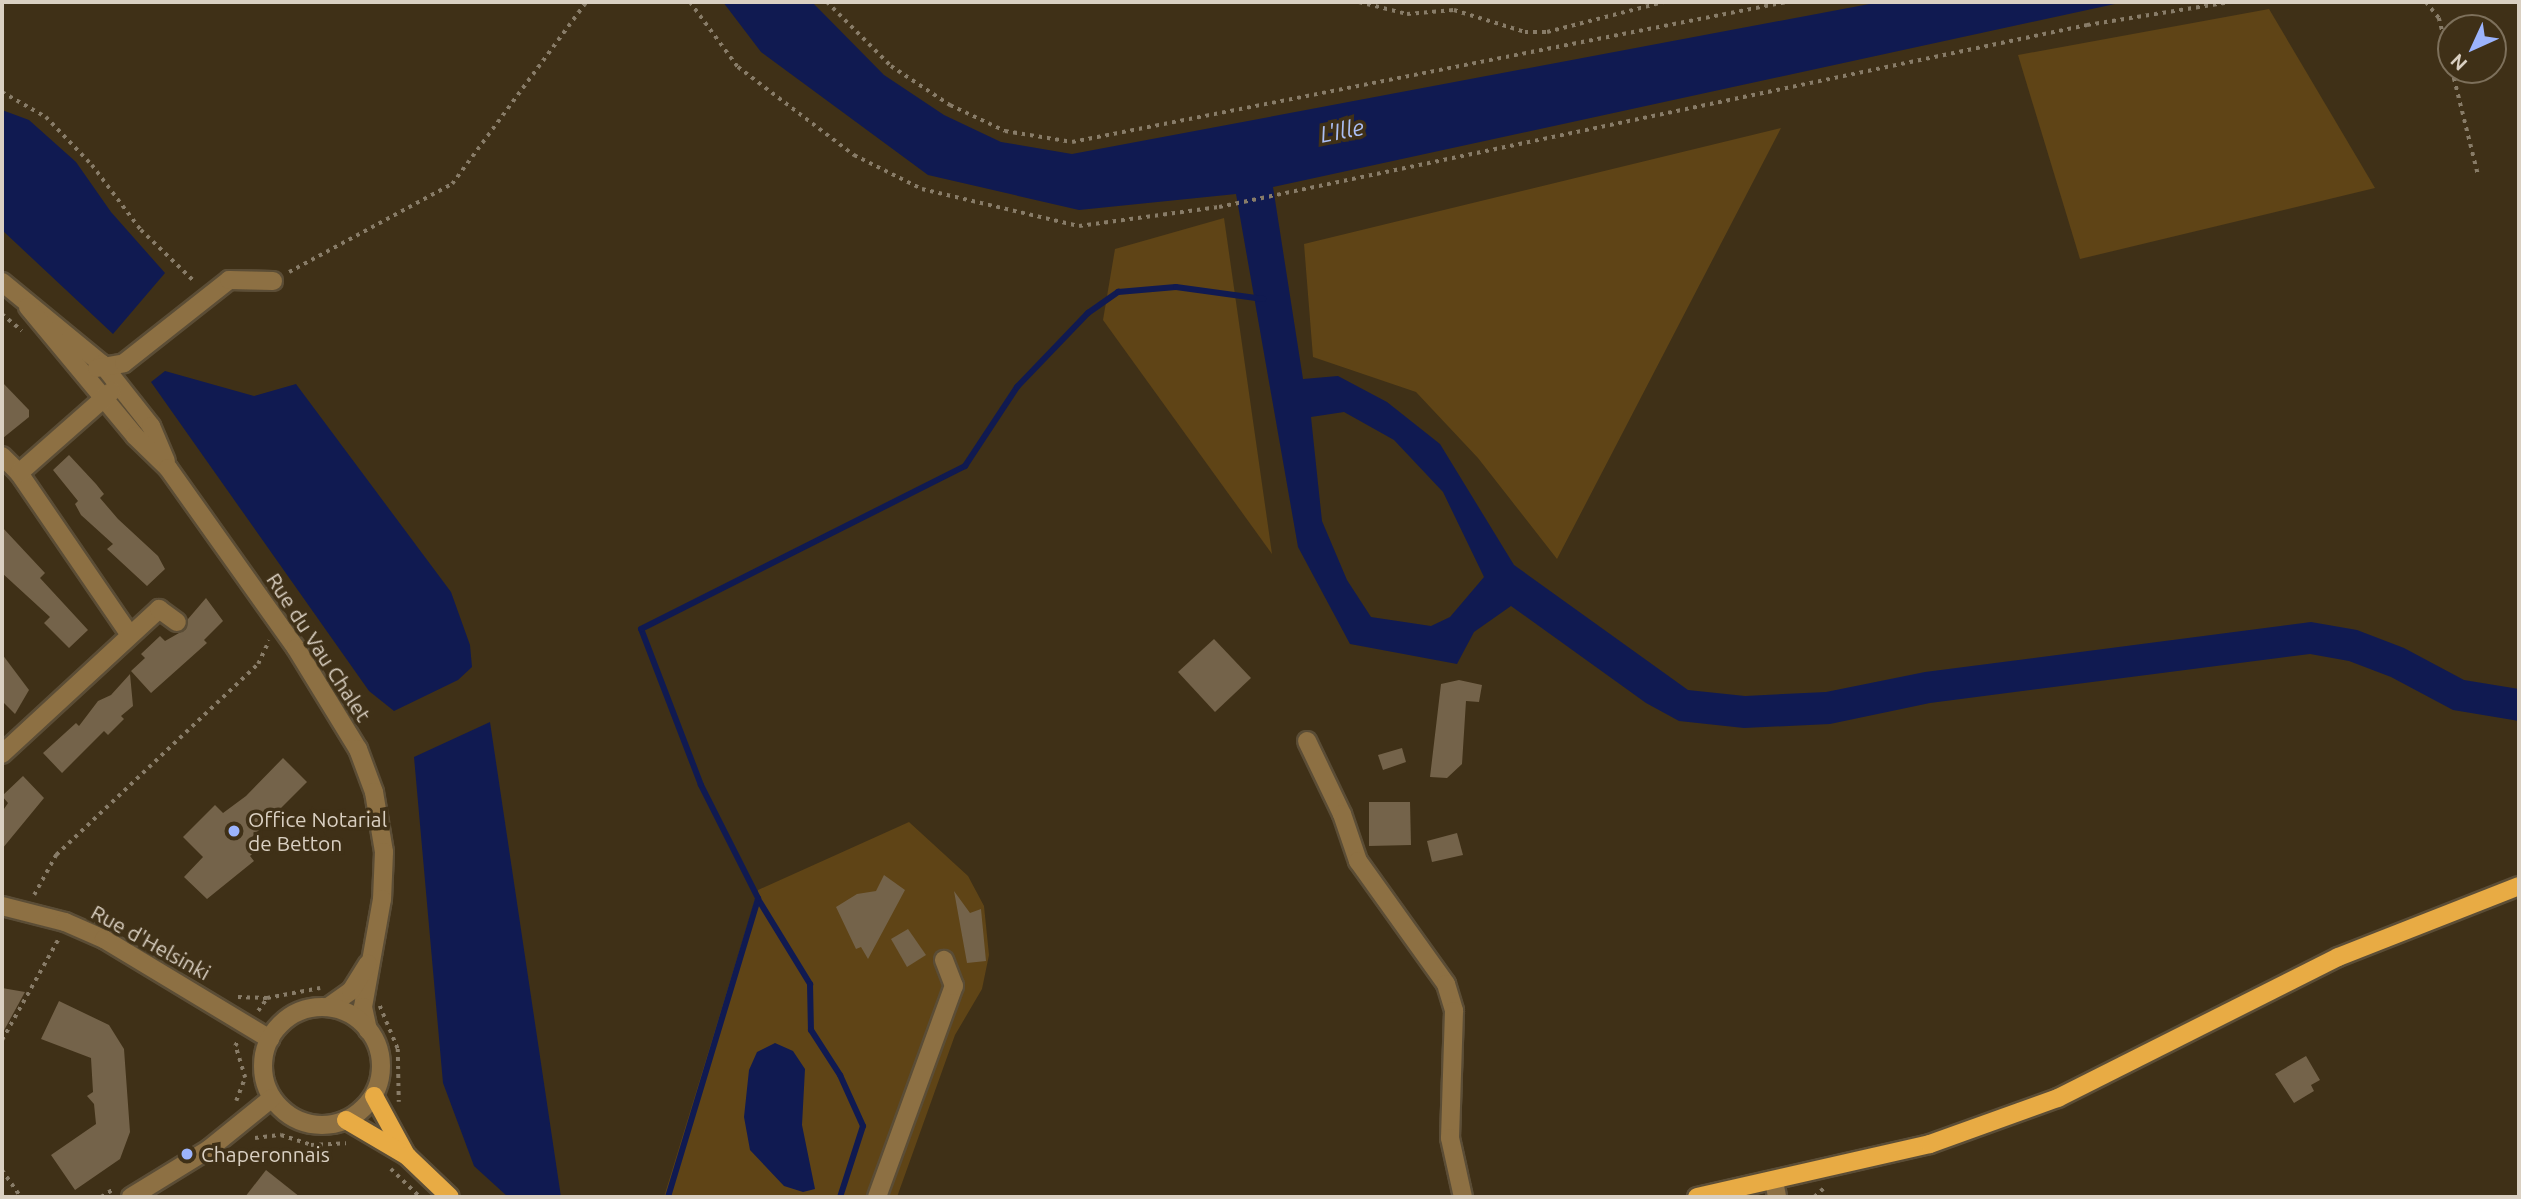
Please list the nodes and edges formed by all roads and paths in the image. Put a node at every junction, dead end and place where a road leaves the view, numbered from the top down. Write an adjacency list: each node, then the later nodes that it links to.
1 (586, 2): 13 (path)
2 (690, 2): 9 (path)
3 (828, 2): 6 (path)
4 (1359, 2): 5 (path)
5 (1662, 2)
6 (1786, 2)
7 (2201, 2): 9 (path)
8 (2230, 2): 9 (path)
9 (2202, 8)
10 (2456, 84): 12 (path)
11 (2, 92): 15 (path)
12 (2478, 174)
13 (273, 281): 15 (street)
14 (2, 282): 16 (street, Rue du Vau Chalet)
15 (209, 295): 17 (street)
16 (28, 307): 17 (street, Rue du Vau Chalet); 18 (street, Rue du Vau Chalet)
17 (102, 364): 18 (street); 19 (street, Rue du Vau Chalet)
18 (83, 382): 20 (street, Rue du Vau Chalet)
19 (120, 385): 20 (street); 22 (street, Rue du Vau Chalet)
20 (104, 397): 22 (street, Rue du Vau Chalet); 23 (street)
21 (2, 456): 23 (street)
22 (168, 468): 34 (street, Rue du Vau Chalet)
23 (19, 473): 25 (street)
24 (177, 622): 25 (street)
25 (130, 635): 28 (street)
26 (271, 636): 30 (path)
27 (1307, 741): 53 (street)
28 (2, 754)
29 (2519, 886): 48 (main road)
30 (32, 900)
31 (2, 906): 32 (street, Rue d'Helsinki)
32 (65, 922): 36 (street, Rue d'Helsinki); 39 (path)
33 (944, 960): 52 (street)
34 (358, 994): 35 (street); 36 (path); 37 (street, Rue du Vau Chalet); 44 (path)
35 (328, 1007): 37 (street); 38 (street)
36 (249, 1024): 38 (street, Rue d'Helsinki); 43 (path)
37 (368, 1030): 40 (street)
38 (270, 1039): 41 (street)
39 (2, 1040)
40 (374, 1096): 42 (street); 44 (main road)
41 (272, 1098): 42 (street); 43 (street)
42 (346, 1120): 46 (main road)
43 (242, 1122): 45 (path); 50 (street)
44 (386, 1123): 46 (main road)
45 (340, 1142)
46 (407, 1156): 51 (main road)
47 (2, 1170): 49 (path)
48 (1775, 1189): 54 (main road)
49 (21, 1197)
50 (131, 1197)
51 (450, 1197)
52 (877, 1197)
53 (1463, 1197)
54 (1697, 1197)

